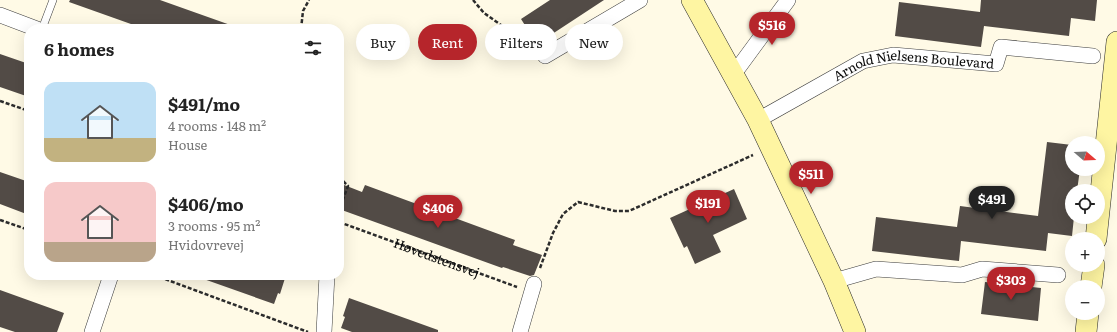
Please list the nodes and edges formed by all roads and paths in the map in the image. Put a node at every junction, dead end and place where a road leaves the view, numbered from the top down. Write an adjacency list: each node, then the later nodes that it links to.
1 (53, 0): 9 (lane)
2 (309, 0): 10 (path)
3 (473, 0): 11 (path)
4 (640, 0): 13 (street)
5 (692, 0): 15 (street)
6 (788, 0): 15 (street)
7 (0, 15): 8 (street)
8 (24, 24)
9 (44, 24)
10 (302, 24)
11 (500, 24)
12 (1117, 42): 25 (street)
13 (557, 49)
14 (1093, 56): 18 (street, Arnold Nielsens Boulevard)
15 (733, 75): 18 (street)
16 (0, 101): 17 (path)
17 (24, 109)
18 (758, 120): 19 (street)
19 (770, 147): 30 (street); 31 (path)
20 (344, 182): 21 (path)
21 (344, 197)
22 (0, 220): 24 (path)
23 (344, 224): 31 (path, Høvedstensvej)
24 (24, 228)
25 (1097, 232)
26 (1058, 275): 30 (street)
27 (109, 280): 33 (street)
28 (168, 280): 34 (path)
29 (327, 280): 35 (street)
30 (834, 281): 37 (street)
31 (534, 284): 36 (street)
32 (1087, 320): 38 (street)
33 (92, 332)
34 (308, 332)
35 (324, 332)
36 (520, 332)
37 (855, 332)
38 (1086, 332)

